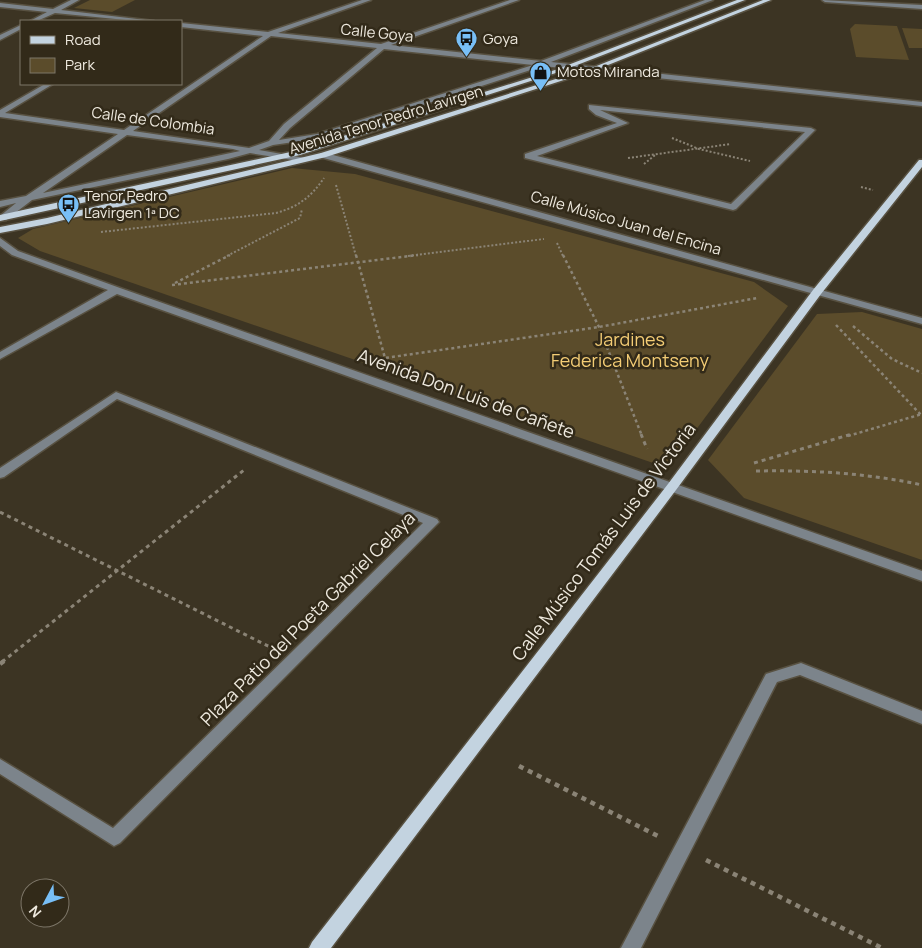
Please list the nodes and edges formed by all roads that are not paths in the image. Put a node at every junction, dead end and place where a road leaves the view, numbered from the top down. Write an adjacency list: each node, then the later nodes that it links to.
1 (76, 0): 10 (street)
2 (368, 0): 15 (street)
3 (516, 0): 17 (street)
4 (710, 0): 18 (street)
5 (742, 0): 19 (main road, Avenida Tenor Pedro Lavirgen)
6 (768, 0): 20 (main road, Avenida Tenor Pedro Lavirgen)
7 (825, 0): 9 (street)
8 (0, 5): 10 (street)
9 (922, 7)
10 (54, 11): 11 (street); 12 (street)
11 (35, 20)
12 (142, 20)
13 (182, 24): 15 (street, Calle Goya)
14 (20, 28): 16 (street)
15 (270, 34): 17 (street, Calle Goya); 26 (street)
16 (0, 38)
17 (383, 46): 18 (street, Calle Goya); 27 (street)
18 (541, 63): 19 (street, Calle Goya); 27 (street)
19 (571, 66): 20 (street, Calle Goya); 30 (main road, Avenida Tenor Pedro Lavirgen)
20 (596, 68): 22 (street, Calle Goya); 29 (main road, Avenida Tenor Pedro Lavirgen)
21 (48, 85): 24 (street)
22 (899, 101): 23 (street, Calle Goya); 25 (street)
23 (922, 104)
24 (0, 114): 26 (street, Calle de Colombia)
25 (922, 114)
26 (129, 131): 28 (street, Calle de Colombia); 34 (street)
27 (272, 143): 28 (street)
28 (252, 151): 30 (street, Calle de Colombia); 34 (street)
29 (323, 154): 31 (main road, Avenida Tenor Pedro Lavirgen); 40 (street, Calle Músico Juan del Encina)
30 (281, 156): 31 (street, Calle de Colombia); 36 (main road, Avenida Tenor Pedro Lavirgen)
31 (302, 160): 37 (main road, Avenida Tenor Pedro Lavirgen)
32 (922, 162): 40 (main road, Calle Músico Tomás Luis de Victoria)
33 (775, 166): 33 (street)
34 (26, 200): 35 (street); 36 (street)
35 (0, 204)
36 (2, 218)
37 (0, 230)
38 (0, 242): 39 (street, Avenida Don Luis de Cañete)
39 (116, 290): 42 (street); 44 (street, Avenida Don Luis de Cañete)
40 (817, 292): 41 (street, Calle Músico Juan del Encina); 44 (main road, Calle Músico Tomás Luis de Victoria)
41 (922, 321)
42 (0, 356)
43 (0, 474): 47 (street, Plaza Patio del Poeta Gabriel Celaya)
44 (672, 487): 45 (street, Avenida Don Luis de Cañete); 48 (main road, Calle Músico Tomás Luis de Victoria)
45 (922, 576)
46 (922, 718): 49 (street)
47 (0, 766)
48 (319, 948)
49 (630, 948)

